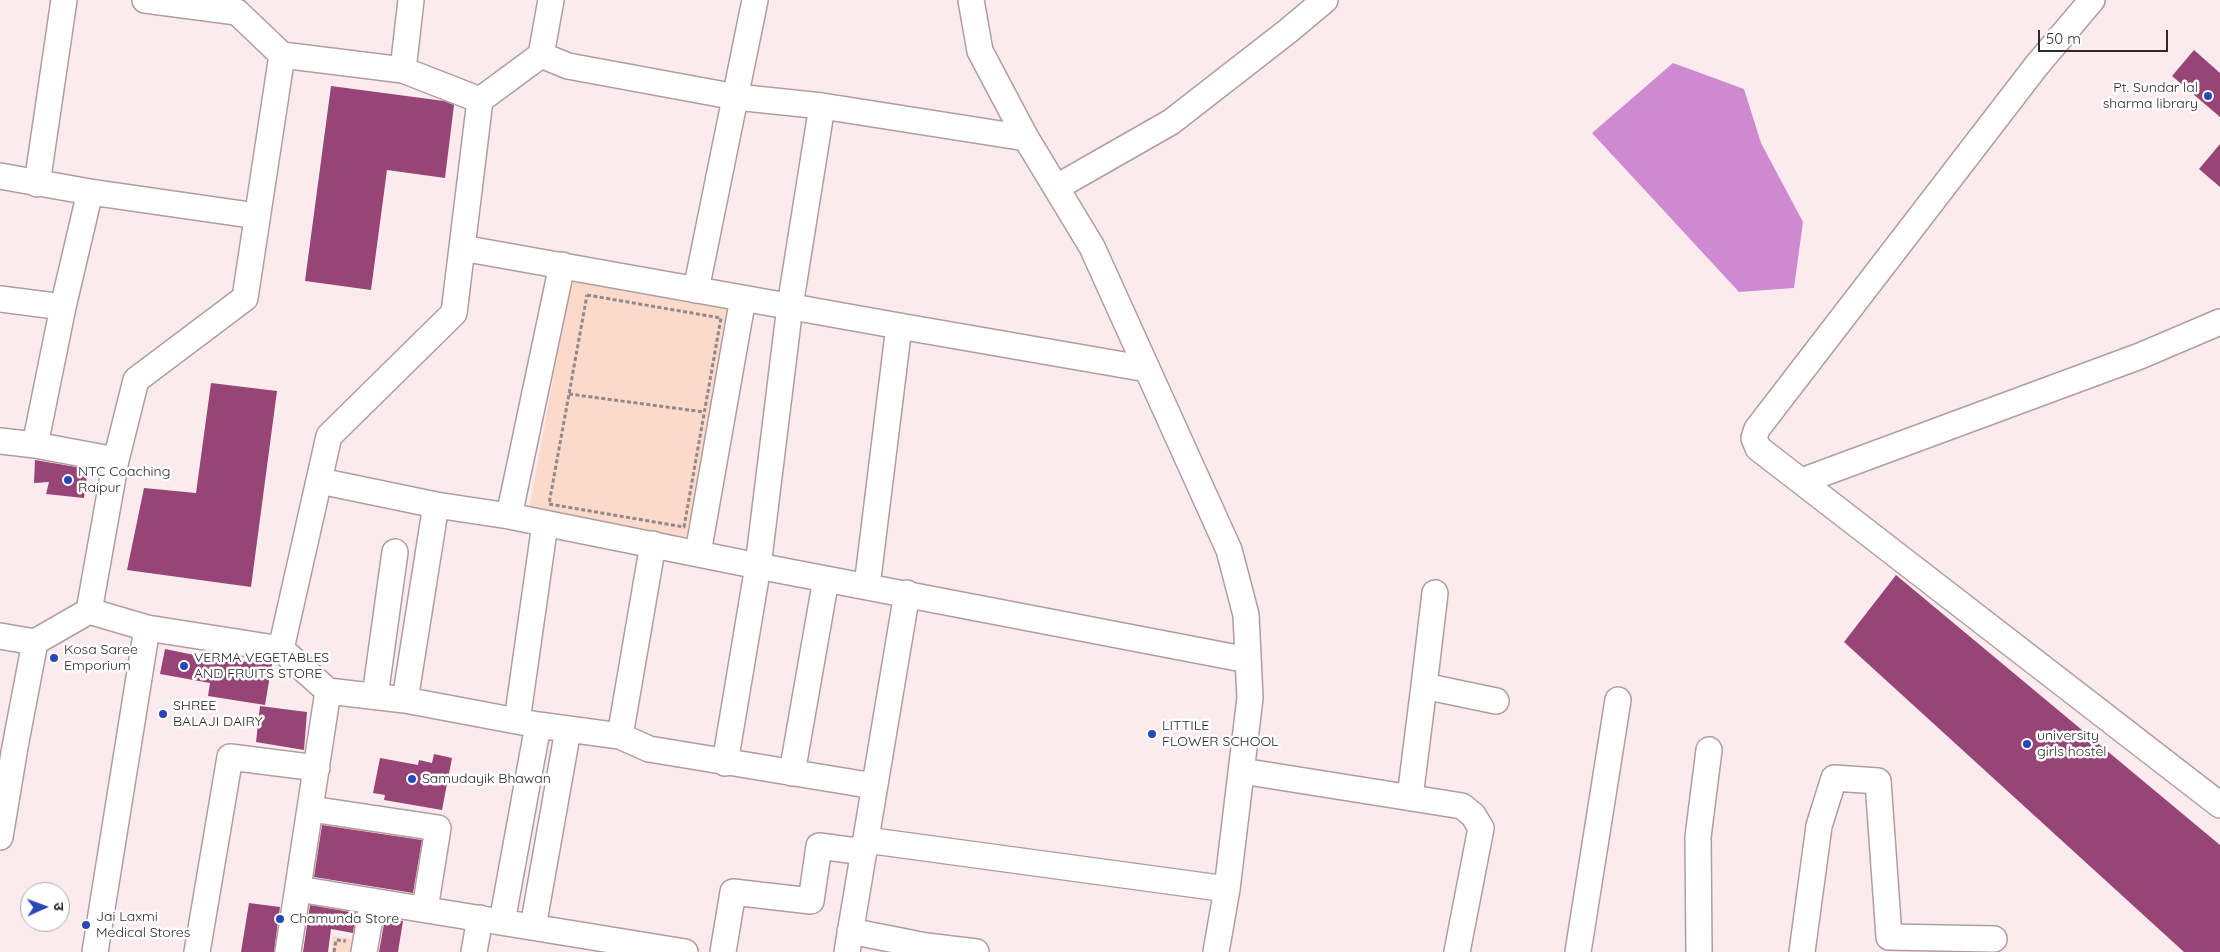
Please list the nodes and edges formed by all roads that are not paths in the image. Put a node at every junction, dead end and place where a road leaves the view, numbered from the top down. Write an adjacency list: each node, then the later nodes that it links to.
1 (64, 0): 18 (street)
2 (145, 0): 9 (street)
3 (411, 0): 12 (street)
4 (551, 0): 11 (street)
5 (755, 0): 13 (street)
6 (971, 0): 16 (street)
7 (1325, 0): 19 (street)
8 (2092, 0): 36 (street)
9 (238, 6): 10 (street)
10 (282, 55): 12 (street); 21 (street)
11 (541, 55): 13 (street); 14 (street)
12 (403, 70): 14 (street)
13 (736, 97): 15 (street); 24 (street)
14 (480, 100): 22 (street)
15 (822, 106): 16 (street); 27 (street)
16 (1026, 138): 19 (street)
17 (0, 176): 18 (street)
18 (37, 184): 20 (street)
19 (1057, 188): 31 (street)
20 (90, 192): 21 (street); 28 (street)
21 (257, 216): 34 (street)
22 (462, 248): 23 (street); 35 (street)
23 (562, 266): 24 (street); 38 (street)
24 (696, 290): 25 (street)
25 (743, 298): 27 (street); 42 (street)
26 (0, 299): 28 (street)
27 (790, 306): 30 (street); 43 (street)
28 (63, 307): 33 (street)
29 (2220, 322): 36 (street)
30 (899, 326): 31 (street); 45 (street)
31 (1147, 369): 53 (street)
32 (0, 441): 33 (street)
33 (35, 445): 34 (street)
34 (116, 460): 48 (street)
35 (320, 481): 37 (street); 52 (street)
36 (1802, 481): 71 (street)
37 (436, 505): 38 (street); 57 (street)
38 (509, 516): 39 (street)
39 (545, 524): 40 (street); 60 (street)
40 (653, 544): 42 (street); 62 (street)
41 (395, 552): 56 (street)
42 (698, 553): 43 (street)
43 (758, 566): 44 (street); 65 (street)
44 (826, 579): 45 (street); 68 (street)
45 (867, 586): 47 (street)
46 (1435, 592): 54 (street)
47 (907, 593): 53 (street); 69 (street)
48 (89, 610): 49 (street); 51 (street)
49 (147, 628): 52 (street); 85 (street)
50 (0, 636): 51 (street)
51 (36, 642): 63 (street)
52 (281, 649): 55 (street)
53 (1248, 660): 67 (street)
54 (1424, 686): 59 (street); 70 (street)
55 (328, 690): 56 (street); 66 (street)
56 (374, 696): 57 (street)
57 (405, 700): 60 (street)
58 (1618, 700): 95 (street)
59 (1496, 701)
60 (527, 723): 61 (street); 79 (street)
61 (568, 730): 62 (street); 80 (street)
62 (620, 736): 65 (street)
63 (7, 746): 73 (street)
64 (1709, 750): 96 (street)
65 (725, 763): 68 (street)
66 (317, 768): 72 (street); 86 (street)
67 (1242, 771): 70 (street); 76 (street)
68 (792, 773): 69 (street)
69 (874, 786): 74 (street)
70 (1410, 797): 94 (street)
71 (2220, 805)
72 (310, 809): 75 (street); 78 (street)
73 (0, 836)
74 (865, 846): 76 (street); 82 (street); 91 (street)
75 (298, 889): 77 (street); 87 (street)
76 (1227, 889): 93 (street)
77 (373, 901): 78 (street); 88 (street)
78 (425, 910): 79 (street)
79 (491, 920): 80 (street); 89 (street)
80 (533, 927): 83 (street)
81 (1994, 939): 84 (street)
82 (849, 942): 92 (street)
83 (590, 944): 90 (street)
84 (1905, 945): 97 (street)
85 (95, 952)
86 (198, 952)
87 (288, 952)
88 (364, 952)
89 (474, 952)
90 (685, 952)
91 (723, 952)
92 (976, 952)
93 (1216, 952)
94 (1457, 952)
95 (1578, 952)
96 (1699, 952)
97 (1802, 952)

